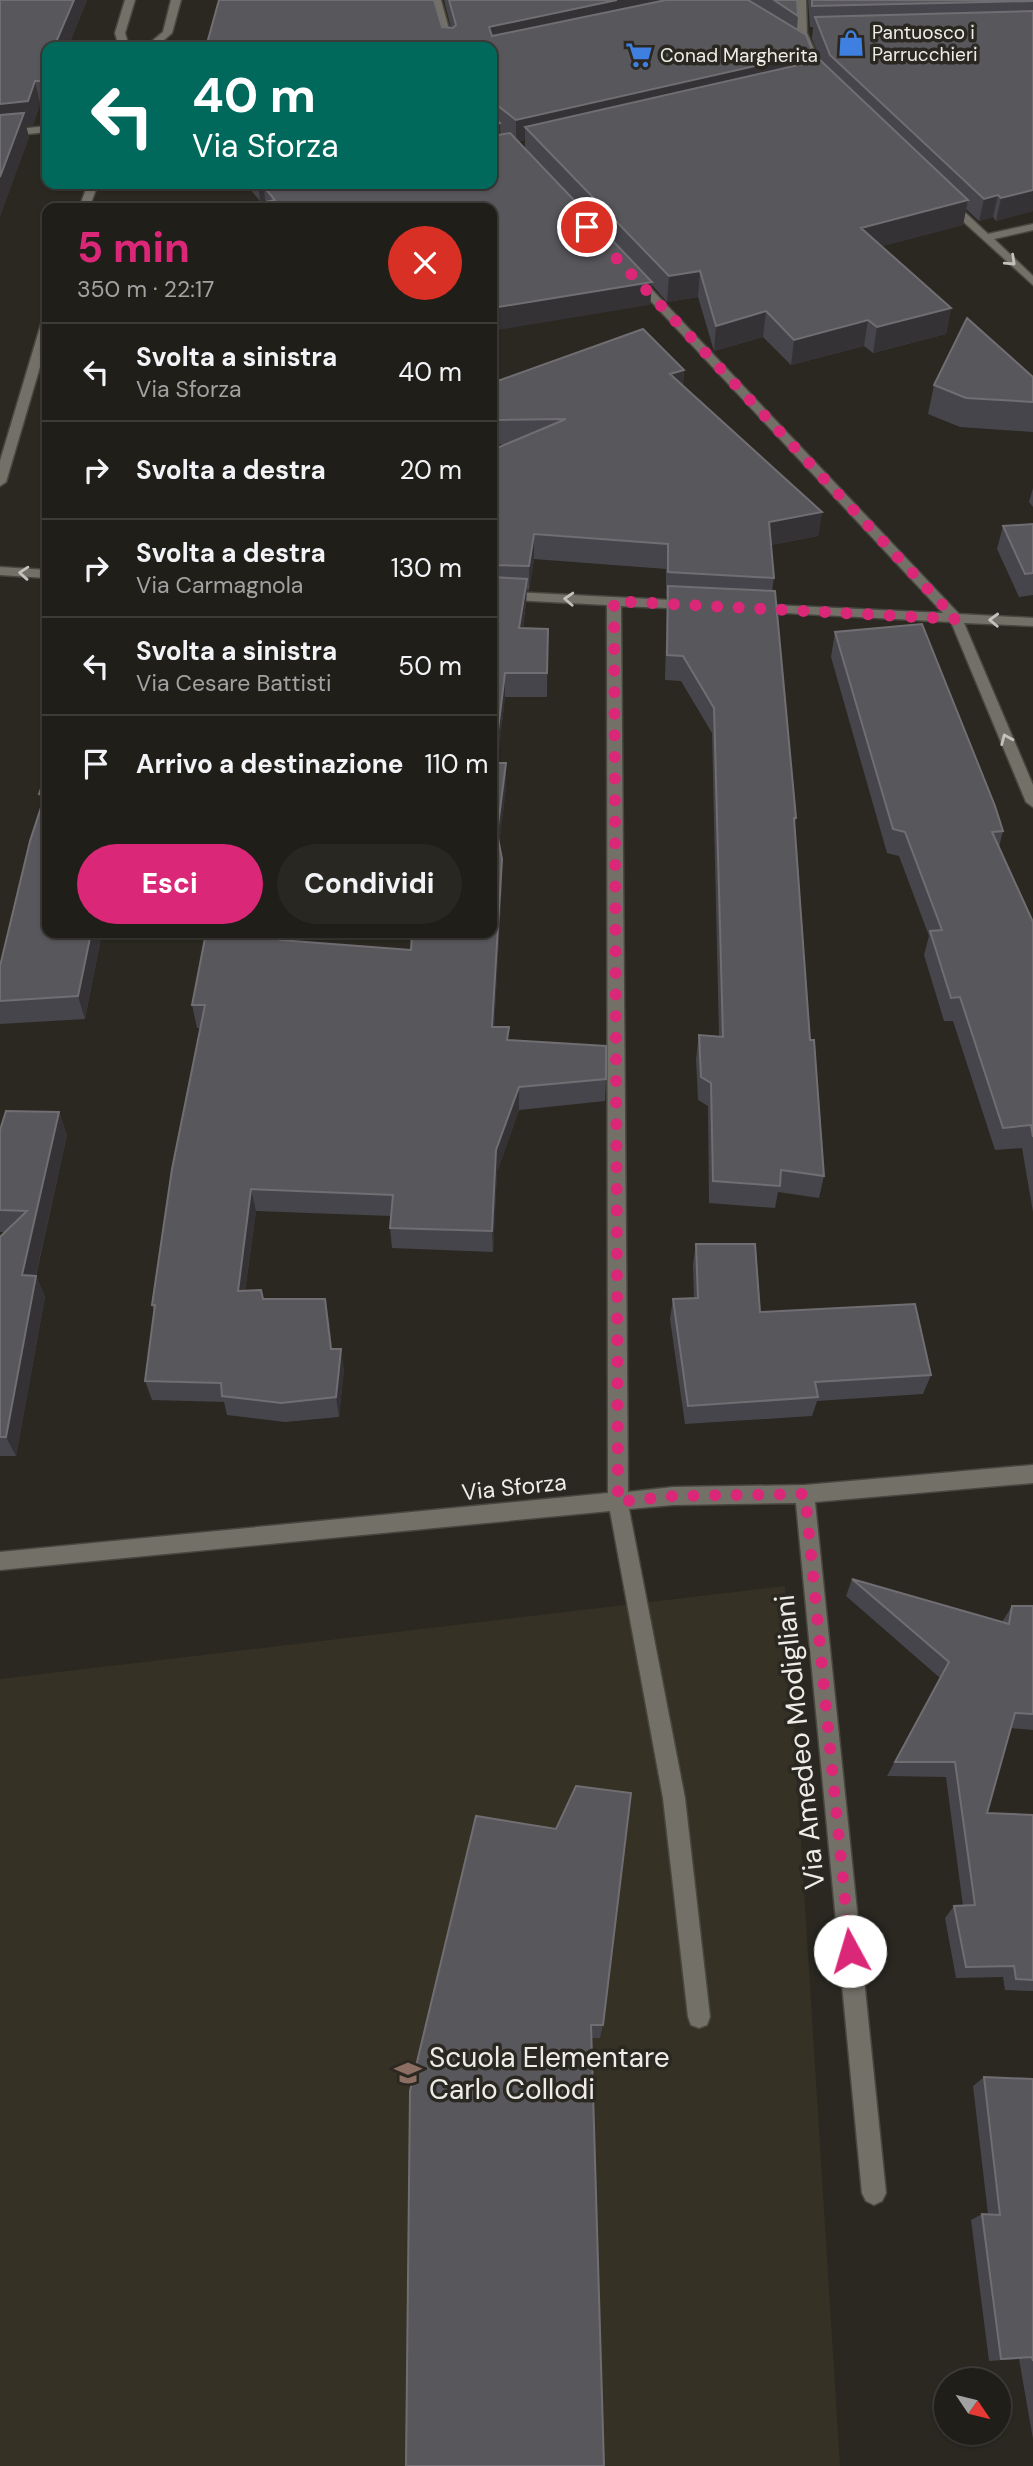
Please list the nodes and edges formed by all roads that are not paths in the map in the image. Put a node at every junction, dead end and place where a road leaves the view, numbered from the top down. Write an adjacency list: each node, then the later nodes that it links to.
1 (130, 0): 8 (street)
2 (176, 0): 9 (street)
3 (436, 0): 10 (street)
4 (801, 0): 6 (street)
5 (816, 32): 6 (street)
6 (802, 33): 11 (street)
7 (789, 41): 11 (street)
8 (123, 42)
9 (156, 42)
10 (448, 42)
11 (810, 54): 12 (street)
12 (820, 79): 13 (street); 14 (street)
13 (806, 82)
14 (830, 88)
15 (42, 130): 16 (street)
16 (0, 134)
17 (937, 191): 19 (street)
18 (1033, 227): 19 (street)
19 (986, 238): 21 (street, one-way to 21)
20 (626, 268): 31 (street)
21 (1033, 282)
22 (42, 356): 23 (street)
23 (4, 452): 24 (street)
24 (0, 482)
25 (0, 571): 26 (street, one-way to 25)
26 (42, 574)
27 (497, 595): 28 (street, one-way to 27)
28 (614, 601): 29 (street); 36 (street)
29 (710, 606)
30 (737, 608): 31 (street)
31 (956, 619): 32 (street, one-way to 31); 33 (street, one-way to 31)
32 (1033, 622)
33 (1033, 802)
34 (1033, 1474): 35 (street, Via Sforza)
35 (805, 1494): 36 (street, Via Sforza); 39 (street, Via Amedeo Modigliani)
36 (618, 1502): 37 (street, Via Sforza); 38 (street)
37 (0, 1561)
38 (699, 2017)
39 (874, 2193)

